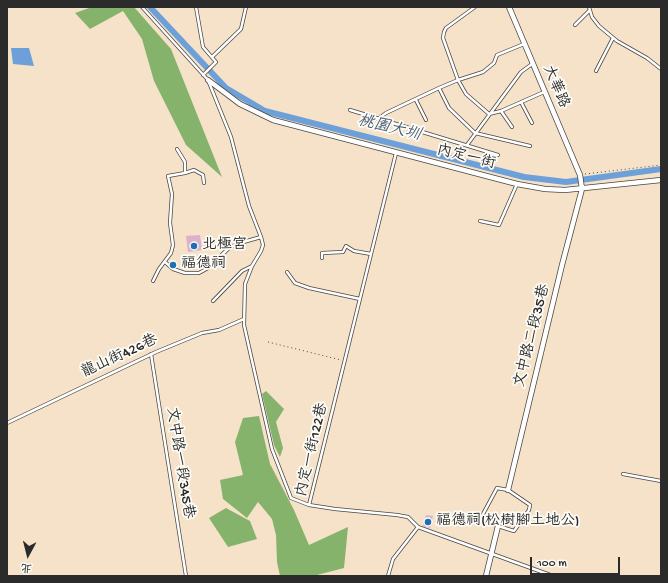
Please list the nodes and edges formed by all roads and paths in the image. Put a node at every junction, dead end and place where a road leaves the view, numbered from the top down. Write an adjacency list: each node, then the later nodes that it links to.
1 (142, 7): 15 (lane)
2 (196, 7): 11 (lane)
3 (246, 7): 11 (lane)
4 (475, 7): 17 (lane)
5 (509, 7): 10 (street, 大華路)
6 (589, 7): 7 (lane)
7 (589, 11): 8 (lane); 9 (lane)
8 (575, 25)
9 (613, 38): 13 (lane); 14 (lane)
10 (524, 44): 12 (street, 大華路); 17 (lane)
11 (212, 57): 15 (lane)
12 (532, 64): 19 (street, 大華路); 24 (lane)
13 (661, 69)
14 (596, 71)
15 (203, 75): 16 (lane)
16 (208, 80): 33 (street, 內定一街); 43 (lane)
17 (458, 80): 18 (lane); 24 (lane)
18 (439, 88): 20 (lane); 29 (lane)
19 (544, 92): 21 (lane); 37 (street, 大華路)
20 (416, 100): 25 (lane); 26 (lane)
21 (521, 102): 23 (lane); 27 (lane)
22 (350, 110): 25 (lane)
23 (501, 111): 24 (lane); 28 (lane)
24 (489, 114): 29 (lane)
25 (378, 119): 30 (lane)
26 (426, 120)
27 (532, 123)
28 (512, 128)
29 (475, 133): 30 (lane); 31 (lane)
30 (467, 145): 34 (lane)
31 (530, 146)
32 (177, 149): 36 (lane)
33 (396, 153): 40 (street, 內定一街); 44 (lane, 內定一街122巷)
34 (498, 154)
35 (661, 165): 37 (path)
36 (185, 173): 39 (lane); 46 (lane)
37 (580, 175): 41 (street, 大華路)
38 (661, 180): 41 (street, 內定一街)
39 (204, 183)
40 (517, 184): 41 (street, 內定一街); 42 (lane)
41 (582, 189): 59 (street, 文中路二段35巷)
42 (480, 221)
43 (261, 237): 46 (lane); 47 (lane)
44 (372, 254): 45 (lane); 50 (lane, 內定一街122巷)
45 (322, 258)
46 (165, 262): 49 (lane)
47 (252, 266): 51 (lane); 52 (lane)
48 (287, 272): 50 (lane)
49 (153, 281)
50 (360, 300): 55 (lane, 內定一街122巷)
51 (213, 301)
52 (244, 318): 54 (lane, 龍山街426巷); 60 (lane)
53 (268, 342): 55 (path)
54 (151, 354): 56 (lane, 龍山街426巷); 64 (lane, 文中路一段345巷)
55 (345, 361): 60 (lane, 內定一街122巷)
56 (7, 423)
57 (623, 474): 58 (lane)
58 (661, 481)
59 (508, 490): 61 (lane); 61 (lane)
60 (309, 505): 62 (lane, 內定一街122巷)
61 (498, 526): 63 (street)
62 (418, 527): 63 (lane, 內定一街122巷); 65 (lane)
63 (490, 554): 66 (street); 67 (lane, 內定一街122巷)
64 (186, 576)
65 (388, 576)
66 (486, 576)
67 (552, 576)

